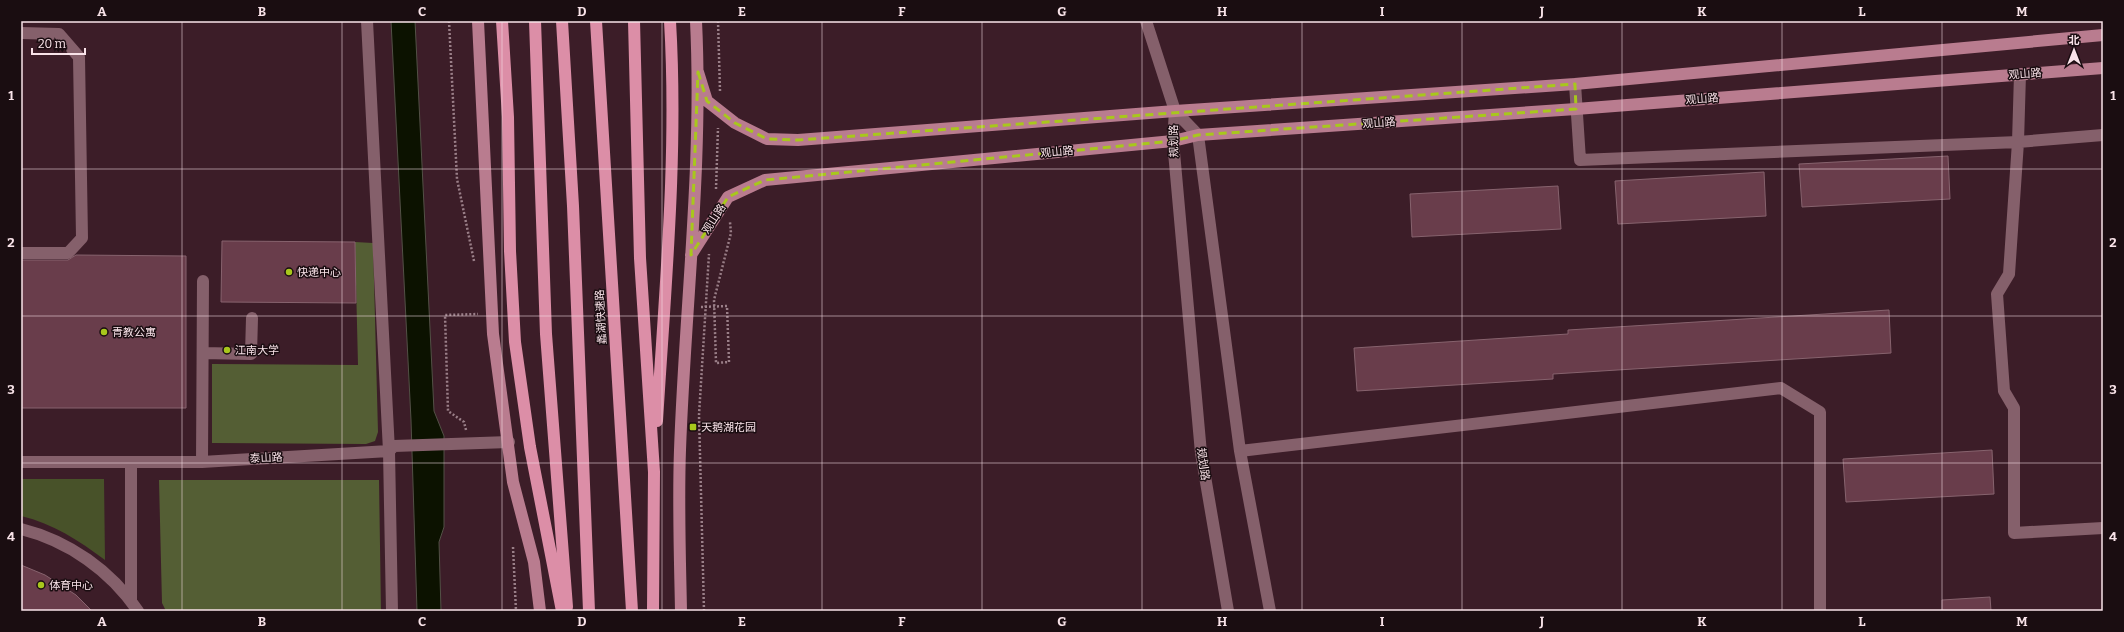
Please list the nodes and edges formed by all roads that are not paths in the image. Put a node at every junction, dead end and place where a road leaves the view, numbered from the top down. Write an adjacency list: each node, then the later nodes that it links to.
1 (368, 21): 29 (street)
2 (478, 21): 28 (main road)
3 (502, 21): 40 (highway)
4 (535, 21): 41 (highway)
5 (562, 21): 42 (highway)
6 (596, 21): 43 (highway, 蠡湖快速路)
7 (634, 21): 34 (highway)
8 (670, 21): 34 (highway)
9 (696, 21): 14 (main road)
10 (1146, 21): 18 (street)
11 (21, 33): 23 (street)
12 (2103, 35): 16 (main road)
13 (2103, 68): 15 (main road, 观山路)
14 (698, 72): 18 (main road); 24 (main road)
15 (2020, 74): 17 (main road, 观山路); 22 (street)
16 (1575, 84): 17 (street); 18 (main road)
17 (1576, 109): 19 (main road, 观山路); 22 (street)
18 (1175, 111): 19 (street, 规划路); 21 (street, 规划路)
19 (1198, 135): 21 (main road, 观山路); 30 (street)
20 (2103, 135): 22 (street)
21 (1173, 141): 24 (main road, 观山路); 46 (street, 规划路)
22 (2018, 142): 35 (street)
23 (21, 253)
24 (691, 255): 45 (main road)
25 (203, 281): 27 (street)
26 (252, 318): 27 (street)
27 (203, 353): 33 (street)
28 (509, 442): 29 (street, 泰山路); 39 (main road)
29 (391, 448): 33 (street, 泰山路); 38 (street)
30 (1240, 451): 47 (street); 48 (street)
31 (21, 462): 32 (street, 泰山路)
32 (131, 462): 33 (street, 泰山路); 37 (street)
33 (202, 462)
34 (654, 472): 44 (highway)
35 (2103, 528)
36 (21, 529): 37 (street)
37 (135, 606)
38 (392, 611)
39 (540, 611)
40 (562, 611)
41 (567, 611)
42 (589, 611)
43 (632, 611)
44 (653, 611)
45 (680, 611)
46 (1228, 611)
47 (1270, 611)
48 (1820, 611)

